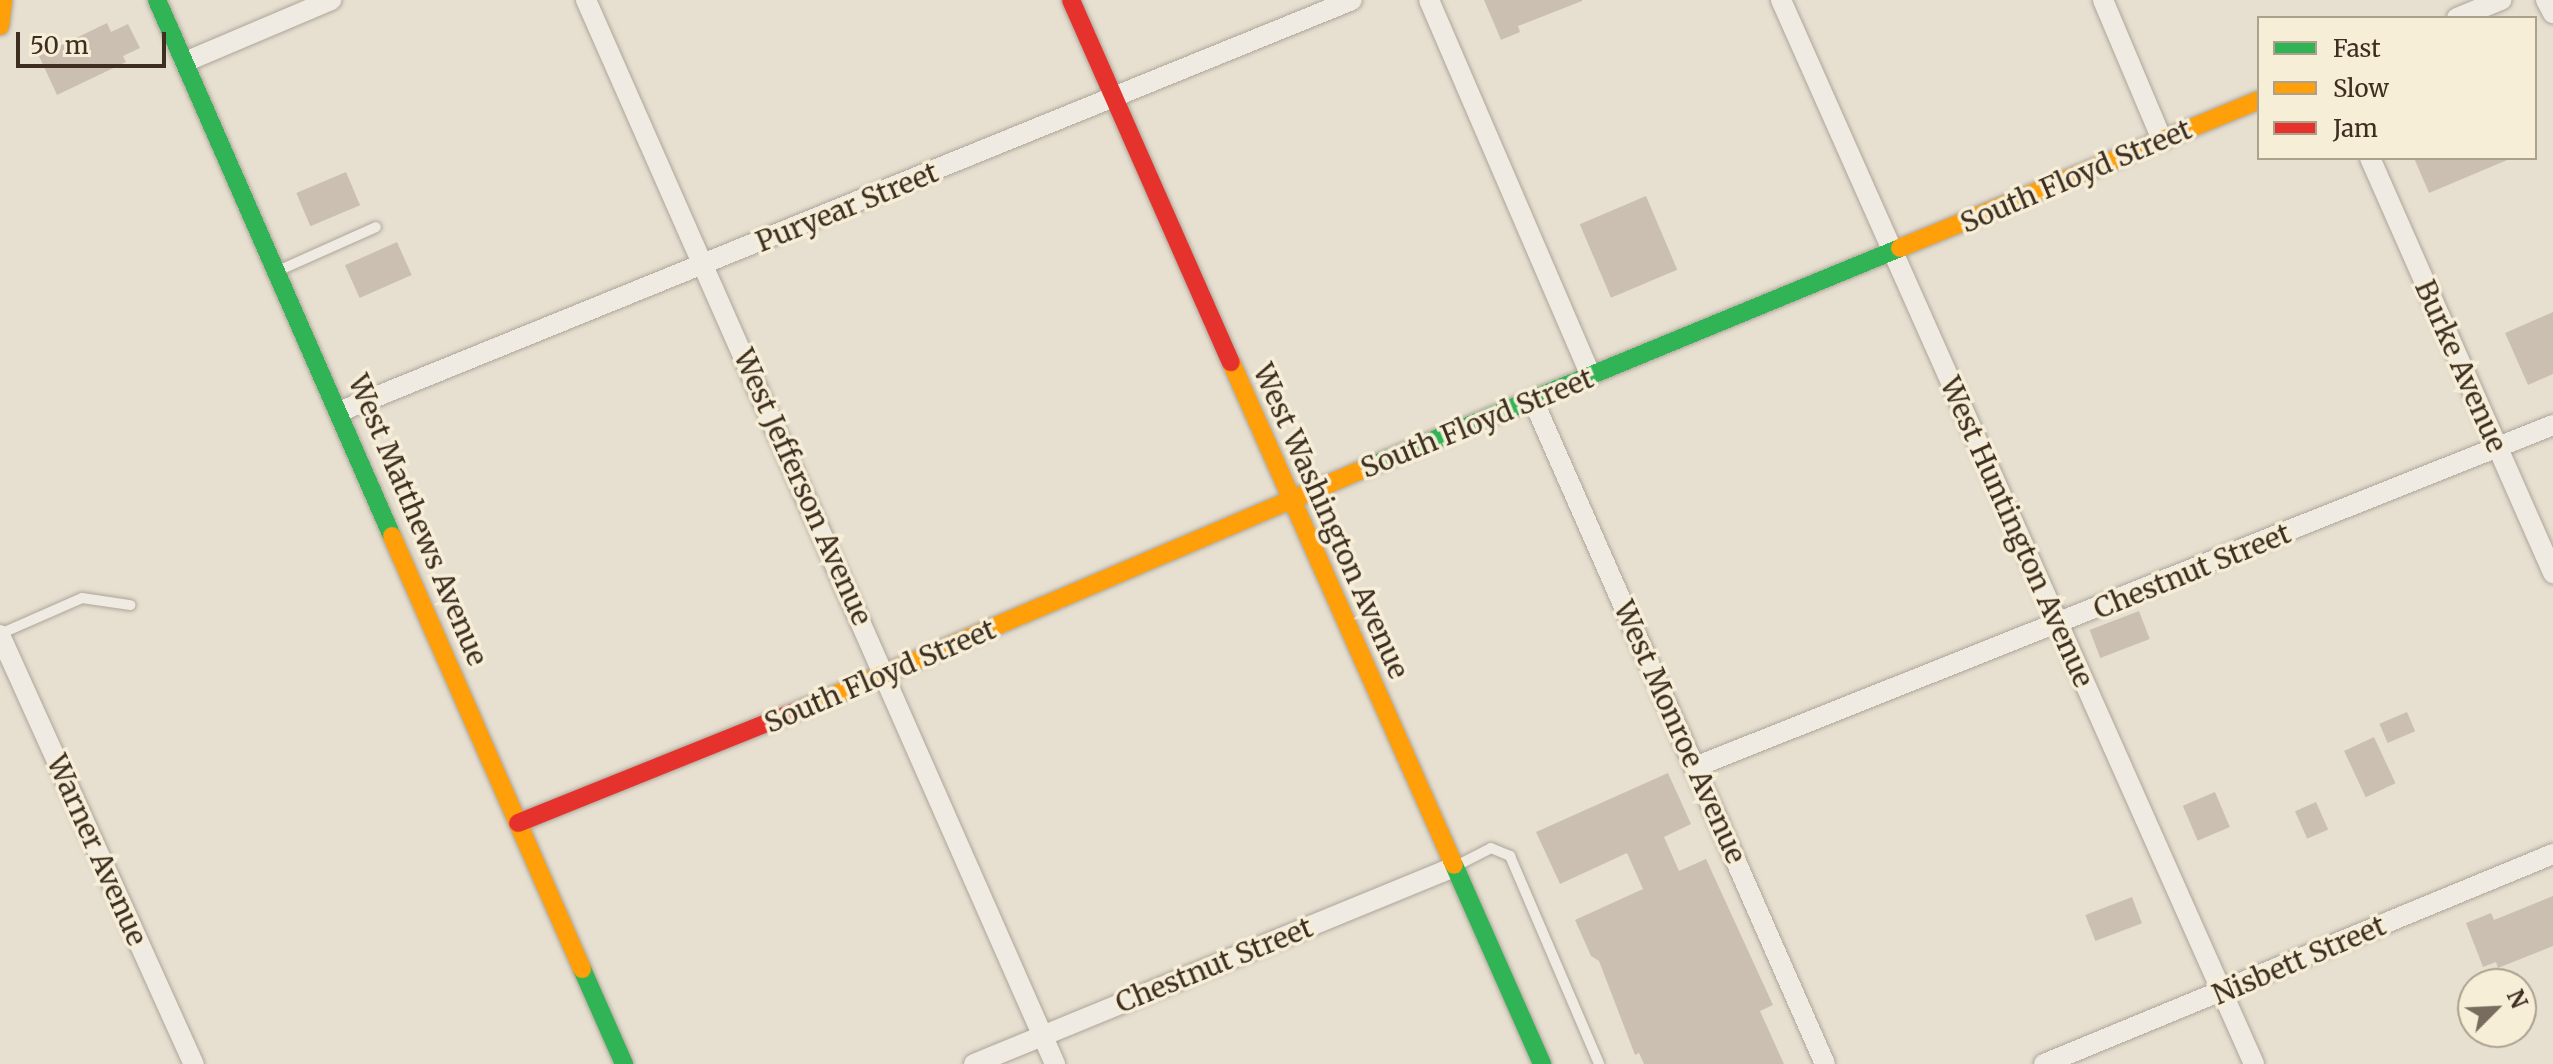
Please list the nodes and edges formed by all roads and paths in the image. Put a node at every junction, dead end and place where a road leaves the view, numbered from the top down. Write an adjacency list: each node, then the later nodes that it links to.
1 (3, 0): 14 (street)
2 (157, 0): 15 (street, West Matthews Avenue)
3 (331, 0): 15 (street)
4 (586, 0): 22 (street, West Jefferson Avenue)
5 (1071, 0): 16 (street, West Washington Avenue)
6 (1352, 0): 16 (street, Puryear Street)
7 (1429, 0): 24 (street)
8 (1781, 0): 21 (street, West Huntington Avenue)
9 (2103, 0): 18 (street)
10 (2501, 0): 13 (street)
11 (2546, 0): 12 (street)
12 (2553, 13)
13 (2462, 16)
14 (0, 26)
15 (185, 62): 23 (street, West Matthews Avenue)
16 (1116, 98): 22 (street, Puryear Street); 29 (street, West Washington Avenue)
17 (2257, 101): 18 (street, South Floyd Street)
18 (2162, 140): 21 (street, South Floyd Street)
19 (2371, 160): 28 (street, Burke Avenue)
20 (376, 227): 23 (lane)
21 (1894, 252): 24 (street, South Floyd Street); 32 (street, West Huntington Avenue)
22 (704, 266): 26 (street, Puryear Street); 34 (street, West Jefferson Avenue)
23 (278, 271): 26 (street, West Matthews Avenue)
24 (1591, 376): 25 (street, South Floyd Street)
25 (1533, 400): 29 (street, South Floyd Street); 35 (street, West Monroe Avenue)
26 (341, 411): 36 (street, West Matthews Avenue)
27 (2553, 425): 28 (street, Chestnut Street)
28 (2498, 448): 30 (street, Burke Avenue); 32 (street, Chestnut Street)
29 (1290, 499): 34 (street, South Floyd Street); 38 (street, West Washington Avenue)
30 (2553, 573)
31 (130, 605): 33 (lane)
32 (2058, 624): 35 (street, Chestnut Street); 39 (street, West Huntington Avenue)
33 (0, 635): 41 (street, Warner Avenue)
34 (886, 675): 36 (street, South Floyd Street); 40 (street, West Jefferson Avenue)
35 (1695, 767): 47 (street, West Monroe Avenue)
36 (518, 823): 42 (street, West Matthews Avenue)
37 (2553, 854): 39 (street, Nisbett Street)
38 (1454, 867): 40 (street, Chestnut Street); 45 (street, West Washington Avenue); 46 (lane)
39 (2222, 992): 48 (street, Nisbett Street); 49 (street, West Huntington Avenue)
40 (1042, 1035): 43 (street, Chestnut Street); 44 (street, West Jefferson Avenue)
41 (194, 1064)
42 (624, 1064)
43 (974, 1064)
44 (1055, 1064)
45 (1542, 1064)
46 (1599, 1064)
47 (1825, 1064)
48 (2044, 1064)
49 (2254, 1064)

